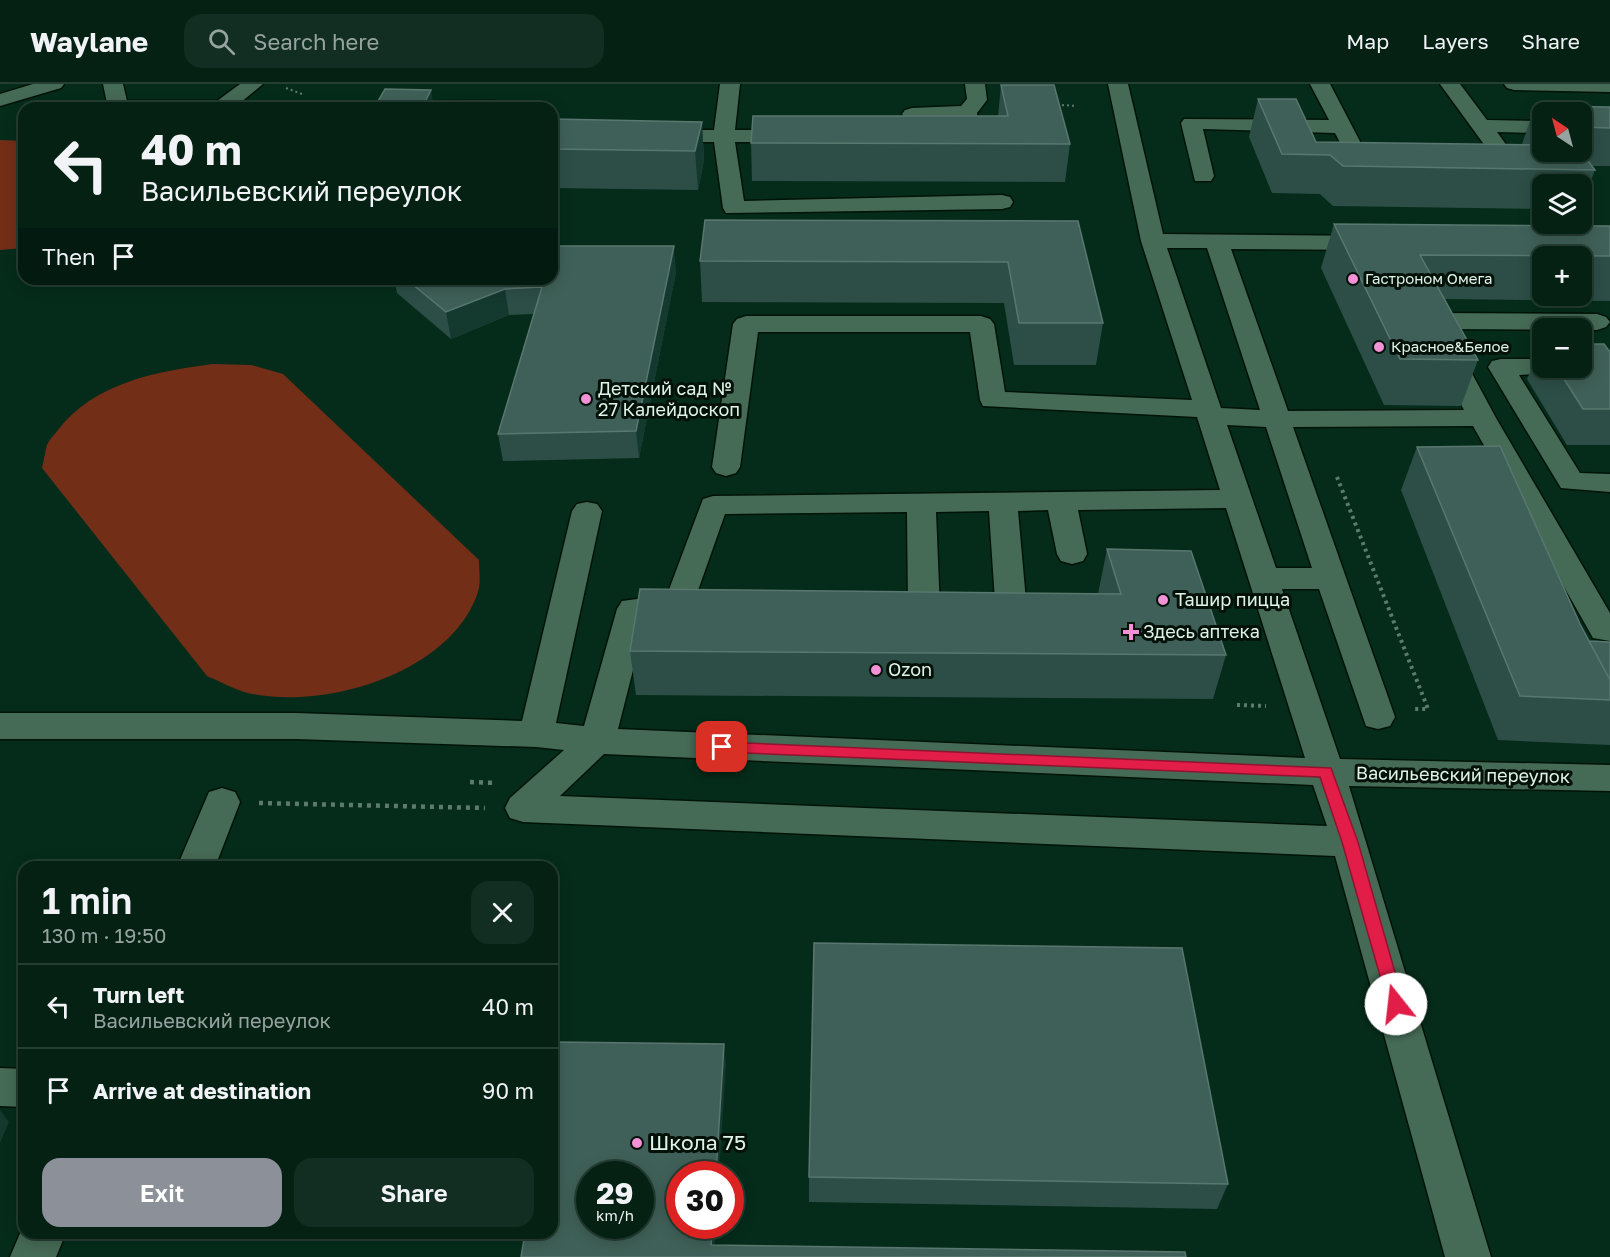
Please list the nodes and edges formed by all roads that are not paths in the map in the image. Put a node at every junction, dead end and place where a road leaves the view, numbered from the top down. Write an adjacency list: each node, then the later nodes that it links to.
1 (54, 84): 11 (street)
2 (113, 84): 12 (street)
3 (253, 84): 13 (street)
4 (730, 84): 19 (street)
5 (975, 84): 14 (street)
6 (1118, 84): 27 (street)
7 (1320, 84): 17 (street)
8 (1449, 84): 16 (street)
9 (1514, 84): 10 (street)
10 (1610, 86)
11 (0, 100)
12 (117, 102)
13 (229, 102)
14 (977, 108): 15 (street); 21 (street)
15 (912, 114)
16 (1483, 126): 18 (street); 24 (street)
17 (1341, 127): 23 (street); 25 (street)
18 (1532, 127)
19 (724, 136): 20 (street); 22 (street); 26 (street)
20 (814, 136)
21 (921, 136)
22 (633, 137)
23 (1404, 158)
24 (1461, 159)
25 (1203, 176)
26 (1002, 202)
27 (1153, 241): 28 (street); 34 (street)
28 (1217, 242): 29 (street); 36 (street)
29 (1396, 244)
30 (1597, 322): 31 (street)
31 (1455, 366): 32 (street); 35 (street)
32 (1501, 367): 33 (street); 38 (street)
33 (1532, 367)
34 (1209, 412): 36 (street); 37 (street); 39 (street)
35 (1482, 418): 36 (street); 49 (street)
36 (1277, 419): 46 (street)
37 (726, 467)
38 (1610, 483)
39 (1238, 499): 41 (street); 45 (street)
40 (1003, 501): 41 (street); 42 (street); 42 (street)
41 (1061, 501): 44 (street)
42 (921, 502): 47 (street)
43 (587, 511): 52 (street)
44 (1072, 554)
45 (1263, 578): 46 (street); 54 (street)
46 (1333, 579): 50 (street)
47 (679, 605): 48 (street); 53 (street)
48 (714, 606)
49 (1610, 630)
50 (1378, 717)
51 (0, 726): 52 (street, Васильевский переулок)
52 (536, 734): 53 (street, Васильевский переулок)
53 (598, 739): 54 (street, Васильевский переулок); 57 (street)
54 (1326, 772): 55 (street, Васильевский переулок); 57 (street)
55 (1610, 778)
56 (222, 802): 58 (street)
57 (1350, 842): 63 (street)
58 (198, 861)
59 (0, 1087): 60 (street)
60 (18, 1088)
61 (40, 1239): 62 (street)
62 (33, 1257)
63 (1468, 1257)

